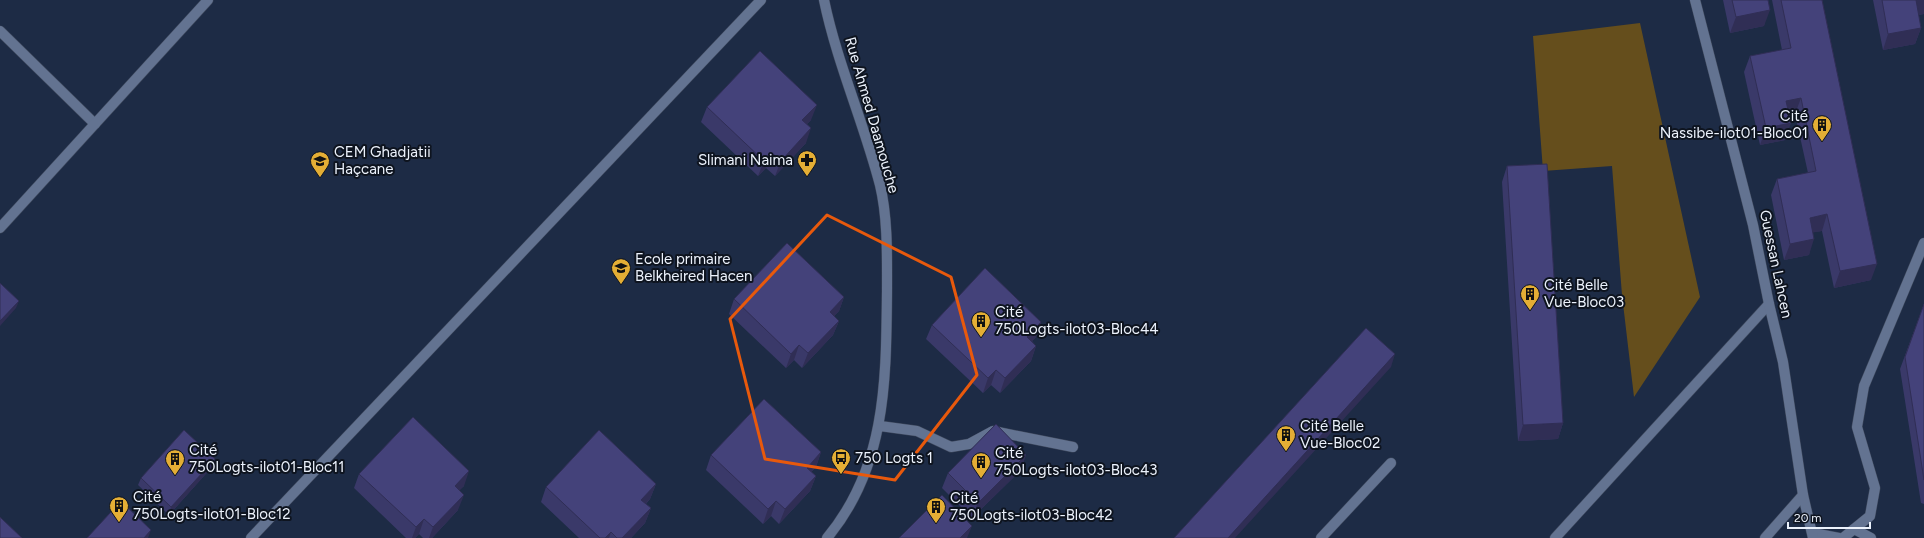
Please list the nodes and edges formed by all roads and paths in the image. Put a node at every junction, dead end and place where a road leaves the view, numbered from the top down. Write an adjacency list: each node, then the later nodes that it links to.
1 (208, 0): 6 (street)
2 (761, 0): 16 (street)
3 (824, 0): 10 (street, Rue Ahmed Daamouche)
4 (1695, 0): 9 (street, Guessan Lahcen)
5 (0, 31): 6 (street)
6 (94, 124): 7 (street)
7 (0, 228)
8 (1924, 243): 14 (street)
9 (1769, 304): 13 (street, Guessan Lahcen); 19 (street)
10 (880, 426): 11 (street); 17 (street, Rue Ahmed Daamouche)
11 (1073, 447)
12 (1391, 463): 18 (street)
13 (1803, 495): 15 (street, Guessan Lahcen); 20 (street)
14 (1854, 529): 22 (street); 23 (street)
15 (1813, 535): 21 (street)
16 (251, 538)
17 (827, 538)
18 (1321, 538)
19 (1555, 538)
20 (1765, 538)
21 (1839, 538)
22 (1844, 538)
23 (1871, 538)

